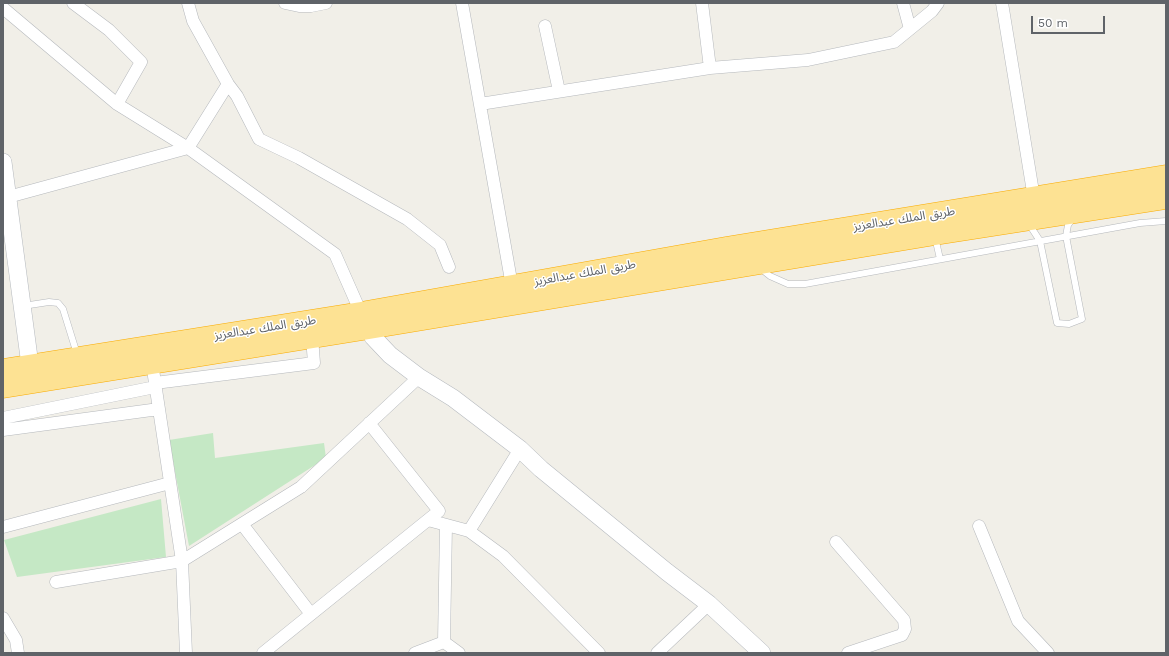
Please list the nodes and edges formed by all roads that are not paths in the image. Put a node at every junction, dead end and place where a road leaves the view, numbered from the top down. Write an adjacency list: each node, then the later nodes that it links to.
1 (73, 3): 16 (street)
2 (188, 3): 14 (street)
3 (285, 3): 4 (street)
4 (326, 3)
5 (462, 3): 17 (street)
6 (702, 3): 13 (street)
7 (903, 3): 12 (street)
8 (938, 3): 12 (street)
9 (1002, 3): 23 (street)
10 (3, 8): 16 (street)
11 (545, 26): 15 (street)
12 (910, 29): 13 (street)
13 (710, 68): 15 (street)
14 (228, 84): 18 (street); 36 (street)
15 (559, 91): 17 (street)
16 (116, 104): 18 (street)
17 (480, 104): 37 (street)
18 (188, 148): 25 (street); 39 (street)
19 (3, 162): 25 (street)
20 (1166, 170): 22 (highway)
21 (1166, 176): 22 (highway, طريق الملك عبدالعزيز)
22 (1129, 181): 23 (highway, طريق الملك عبدالعزيز)
23 (1034, 198): 37 (highway, طريق الملك عبدالعزيز)
24 (1166, 198): 28 (highway, طريق الملك عبدالعزيز)
25 (7, 202): 38 (street)
26 (1166, 205): 28 (highway)
27 (1077, 212): 28 (highway, طريق الملك عبدالعزيز); 29 (highway, طريق الملك عبدالعزيز); 32 (lane)
28 (1138, 213): 30 (lane); 32 (lane)
29 (1025, 220): 31 (highway, طريق الملك عبدالعزيز); 33 (lane)
30 (1166, 221)
31 (935, 234): 34 (lane); 35 (highway, طريق الملك عبدالعزيز)
32 (1066, 236): 33 (lane); 33 (lane)
33 (1040, 241): 34 (lane)
34 (940, 259): 35 (lane)
35 (754, 263): 39 (highway, طريق الملك عبدالعزيز)
36 (449, 267)
37 (512, 286): 39 (highway, طريق الملك عبدالعزيز)
38 (22, 306): 40 (lane); 41 (street)
39 (365, 321): 40 (highway, طريق الملك عبدالعزيز); 43 (street); 44 (highway, طريق الملك عبدالعزيز)
40 (78, 358): 41 (highway, طريق الملك عبدالعزيز)
41 (30, 365): 42 (highway, طريق الملك عبدالعزيز)
42 (3, 370)
43 (419, 376): 48 (street); 50 (street)
44 (154, 378): 45 (highway, طريق الملك عبدالعزيز); 46 (street); 47 (street)
45 (3, 387)
46 (159, 409): 49 (street); 51 (street)
47 (3, 418)
48 (370, 423): 52 (street); 53 (street)
49 (3, 430)
50 (520, 449): 57 (street); 61 (street)
51 (170, 483): 56 (street); 59 (street)
52 (428, 520): 54 (street); 62 (street)
53 (242, 524): 59 (street); 62 (street)
54 (446, 525): 57 (street); 64 (street)
55 (979, 526): 74 (street)
56 (3, 527)
57 (469, 531): 70 (street)
58 (836, 542): 73 (street)
59 (182, 561): 60 (street); 66 (street)
60 (56, 582)
61 (709, 604): 71 (street); 72 (street)
62 (311, 614): 67 (street)
63 (3, 618): 65 (street)
64 (444, 642): 68 (street); 69 (street)
65 (18, 653)
66 (186, 653)
67 (263, 653)
68 (415, 653)
69 (459, 653)
70 (599, 653)
71 (657, 653)
72 (762, 653)
73 (848, 653)
74 (1048, 653)

